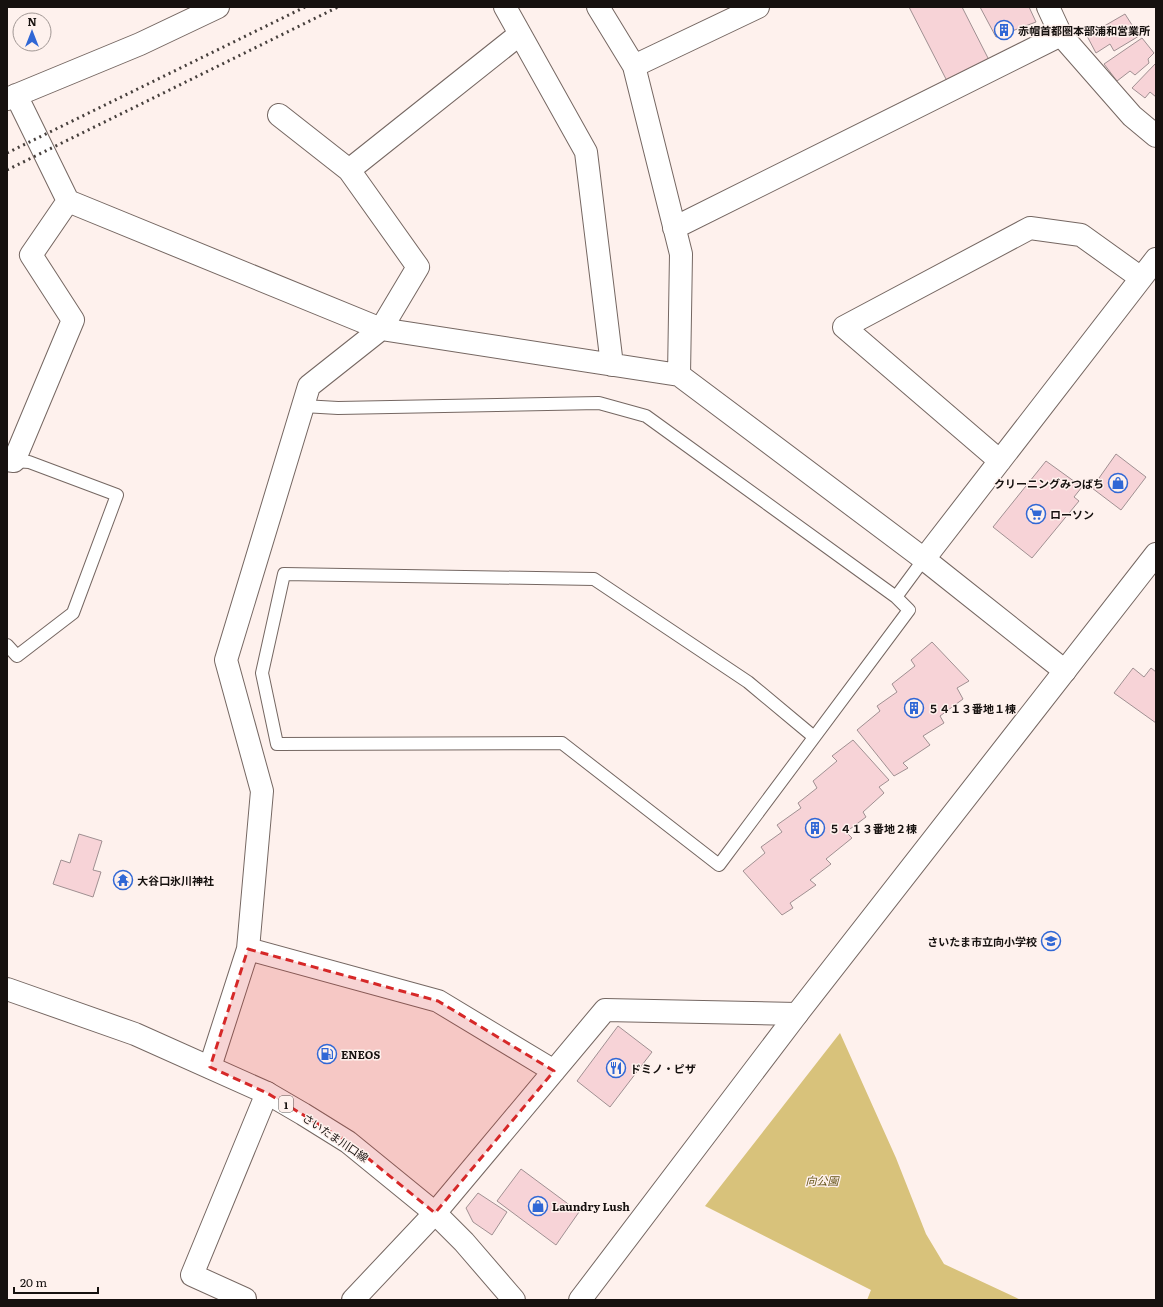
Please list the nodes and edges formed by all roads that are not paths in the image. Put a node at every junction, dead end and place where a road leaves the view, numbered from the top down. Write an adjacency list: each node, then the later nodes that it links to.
1 (218, 7): 9 (street)
2 (505, 7): 6 (street)
3 (598, 7): 8 (street)
4 (758, 7): 8 (street)
5 (1048, 7): 7 (street)
6 (520, 34): 12 (street); 18 (street)
7 (1061, 35): 11 (street); 14 (street)
8 (634, 66): 14 (street)
9 (12, 97): 13 (street)
10 (279, 115): 12 (street)
11 (1156, 136)
12 (349, 170): 17 (street)
13 (68, 201): 17 (street); 21 (street)
14 (674, 228): 19 (street)
15 (1156, 259): 16 (street)
16 (1141, 278): 22 (street); 22 (street)
17 (381, 329): 18 (street); 20 (street)
18 (612, 365): 19 (street)
19 (679, 375): 24 (street)
20 (303, 406): 25 (lane); 29 (street)
21 (10, 460): 26 (lane)
22 (1000, 461): 24 (street)
23 (1156, 554): 27 (street)
24 (924, 559): 25 (lane); 27 (street)
25 (896, 597): 28 (lane)
26 (7, 645)
27 (1066, 671): 31 (street)
28 (814, 737): 28 (lane)
29 (248, 949): 32 (street); 33 (street)
30 (7, 989): 32 (street, さいたま川口線 / 1)
31 (797, 1014): 33 (street); 39 (street)
32 (210, 1066): 34 (street, さいたま川口線 / 1)
33 (554, 1071): 35 (street)
34 (267, 1093): 35 (street, さいたま川口線 / 1); 36 (street)
35 (435, 1213): 37 (street); 38 (street, さいたま川口線 / 1)
36 (245, 1300)
37 (353, 1300)
38 (514, 1300)
39 (580, 1300)

